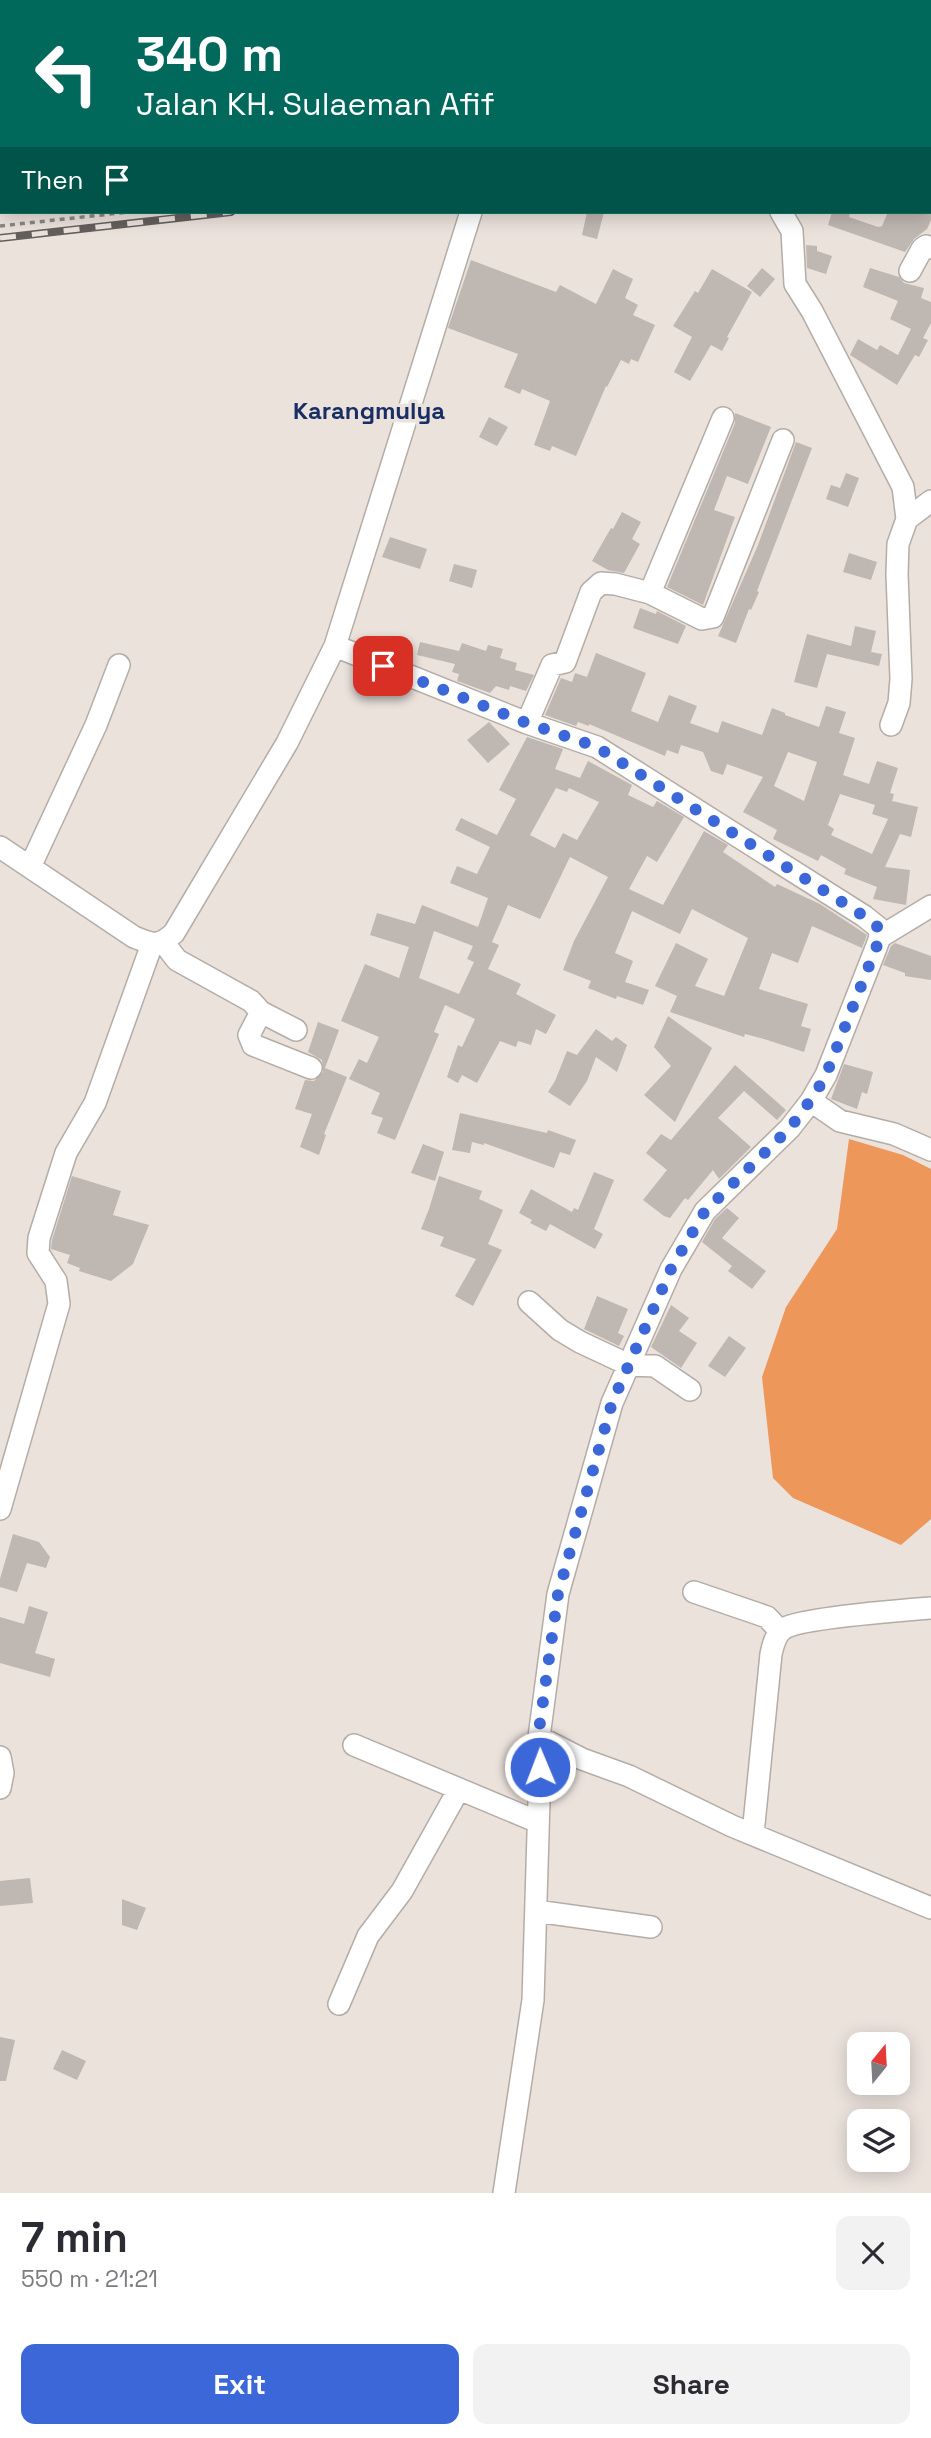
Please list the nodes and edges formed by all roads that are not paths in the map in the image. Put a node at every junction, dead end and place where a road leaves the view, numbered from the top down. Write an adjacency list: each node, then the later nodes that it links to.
1 (470, 214): 10 (street)
2 (782, 214): 8 (street)
3 (931, 248): 4 (street)
4 (909, 271)
5 (723, 418): 9 (street)
6 (783, 440): 9 (street)
7 (931, 501): 8 (street)
8 (907, 519): 13 (street)
9 (650, 593): 12 (street)
10 (335, 646): 12 (street); 18 (street)
11 (119, 665): 15 (street)
12 (527, 723): 17 (street)
13 (891, 724)
14 (0, 847): 15 (street)
15 (30, 867): 18 (street)
16 (931, 906): 17 (street)
17 (880, 937): 22 (street)
18 (158, 943): 19 (street); 27 (street)
19 (261, 1012): 20 (street); 21 (street)
20 (296, 1030)
21 (311, 1068)
22 (811, 1101): 23 (street); 25 (street)
23 (931, 1150)
24 (528, 1301): 25 (street)
25 (629, 1366): 26 (street); 31 (street)
26 (690, 1390)
27 (0, 1510)
28 (694, 1592): 30 (street)
29 (931, 1608): 30 (street)
30 (780, 1630): 37 (street)
31 (538, 1737): 36 (street); 37 (street)
32 (354, 1745): 35 (street)
33 (0, 1757): 34 (street)
34 (0, 1788)
35 (459, 1789): 36 (street); 41 (street)
36 (538, 1822): 39 (street)
37 (753, 1834): 38 (street)
38 (931, 1908)
39 (536, 1911): 40 (street); 42 (street)
40 (651, 1927)
41 (339, 2004)
42 (504, 2193)

